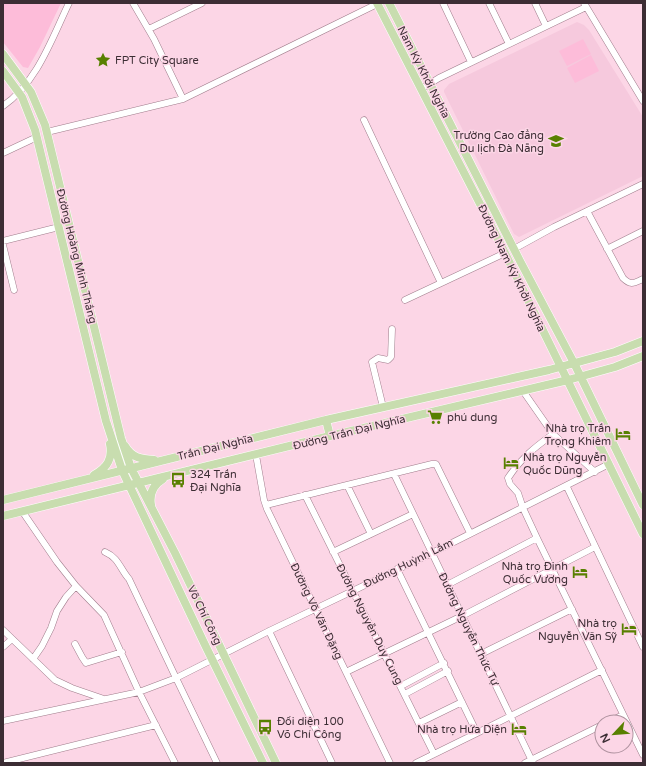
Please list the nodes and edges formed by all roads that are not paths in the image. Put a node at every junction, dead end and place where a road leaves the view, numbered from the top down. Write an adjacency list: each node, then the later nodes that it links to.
1 (69, 3): 16 (street)
2 (133, 3): 11 (street)
3 (202, 3): 11 (street)
4 (389, 3): 17 (main road, Nam Kỳ Khởi Nghĩa)
5 (442, 3): 14 (street)
6 (489, 3): 12 (street)
7 (535, 3): 10 (street)
8 (377, 4): 18 (main road, Đường Nam Kỳ Khởi Nghĩa); 20 (street)
9 (585, 5): 10 (street); 21 (street)
10 (546, 26): 12 (street)
11 (149, 29): 20 (street)
12 (509, 44): 14 (street)
13 (3, 54): 16 (main road, Đường Hoàng Minh Thắng)
14 (471, 62): 17 (street)
15 (3, 71): 19 (main road, Đường Hoàng Minh Thắng)
16 (26, 84): 19 (street); 24 (main road, Đường Hoàng Minh Thắng)
17 (430, 84): 18 (street); 35 (main road, Nam Kỳ Khởi Nghĩa)
18 (421, 89): 36 (main road, Đường Nam Kỳ Khởi Nghĩa)
19 (19, 92): 22 (street); 25 (main road, Đường Hoàng Minh Thắng)
20 (183, 99): 24 (street)
21 (643, 101)
22 (3, 106)
23 (364, 120): 38 (street)
24 (47, 132): 29 (main road, Đường Hoàng Minh Thắng)
25 (37, 136): 26 (street); 30 (main road, Đường Hoàng Minh Thắng)
26 (3, 153)
27 (642, 187): 28 (street)
28 (587, 211): 34 (street); 35 (street)
29 (69, 225): 30 (main road); 54 (main road, Đường Hoàng Minh Thắng)
30 (59, 227): 32 (street); 51 (main road, Đường Hoàng Minh Thắng)
31 (643, 231): 34 (street)
32 (3, 241)
33 (3, 245): 39 (street)
34 (607, 248): 37 (street)
35 (514, 249): 36 (main road); 44 (main road, Đường Nam Kỳ Khởi Nghĩa)
36 (505, 253): 38 (street); 45 (main road, Đường Nam Kỳ Khởi Nghĩa)
37 (643, 279)
38 (441, 282): 40 (street)
39 (14, 290)
40 (405, 300)
41 (392, 330): 49 (street)
42 (643, 341): 44 (main road)
43 (643, 356): 46 (main road, Đường Trần Đại Nghĩa)
44 (574, 363): 45 (main road); 46 (main road, Đường Nam Kỳ Khởi Nghĩa)
45 (561, 366): 47 (main road, Đường Nam Kỳ Khởi Nghĩa); 49 (main road, Trần Đại Nghĩa)
46 (581, 377): 47 (main road, Đường Trần Đại Nghĩa); 70 (main road, Đường Nam Kỳ Khởi Nghĩa)
47 (568, 380): 48 (main road, Đường Trần Đại Nghĩa); 57 (main road, Đường Nam Kỳ Khởi Nghĩa)
48 (523, 391): 52 (street); 53 (main road, Đường Trần Đại Nghĩa)
49 (383, 407): 50 (main road, Trần Đại Nghĩa)
50 (326, 420): 53 (main road); 56 (main road, Trần Đại Nghĩa)
51 (106, 421): 58 (main road, Đường Hoàng Minh Thắng); 62 (main road)
52 (553, 434): 59 (street); 71 (street)
53 (330, 436): 55 (main road, Đường Trần Đại Nghĩa)
54 (121, 438): 56 (main road); 58 (main road, Đường Hoàng Minh Thắng)
55 (256, 455): 61 (main road, Đường Trần Đại Nghĩa); 69 (street, Đường Võ Văn Đặng)
56 (160, 461): 58 (main road, Trần Đại Nghĩa)
57 (609, 464): 59 (street, Đường Huỳnh Lắm); 78 (main road, Đường Nam Kỳ Khởi Nghĩa)
58 (127, 469): 62 (main road, Trần Đại Nghĩa); 63 (main road, Võ Chí Công); 65 (main road, Võ Chí Công)
59 (596, 472): 66 (street, Đường Huỳnh Lắm)
60 (394, 474): 64 (street); 74 (street, Đường Nguyễn Thức Tự); 76 (street)
61 (168, 476): 63 (main road, Đường Trần Đại Nghĩa); 73 (main road)
62 (82, 480): 68 (main road, Trần Đại Nghĩa)
63 (138, 484): 65 (main road, Đường Trần Đại Nghĩa); 73 (main road, Võ Chí Công)
64 (347, 485): 67 (street); 77 (street)
65 (130, 486): 72 (main road, Đường Trần Đại Nghĩa); 104 (main road, Võ Chí Công)
66 (567, 487): 71 (street, Đường Huỳnh Lắm); 80 (street)
67 (305, 495): 69 (street); 82 (street, Đường Nguyễn Duy Cung)
68 (3, 500)
69 (266, 505): 89 (street, Đường Võ Văn Đặng)
70 (643, 506)
71 (523, 508): 76 (street, Đường Huỳnh Lắm); 79 (street)
72 (22, 511): 75 (main road); 87 (street)
73 (153, 511): 100 (main road, Võ Chí Công)
74 (413, 514): 77 (street); 83 (street, Đường Nguyễn Thức Tự)
75 (3, 516)
76 (470, 533): 83 (street, Đường Huỳnh Lắm)
77 (371, 534): 82 (street)
78 (643, 534)
79 (537, 538): 85 (street); 86 (street)
80 (595, 547): 85 (street); 98 (street)
81 (105, 552): 109 (street)
82 (333, 552): 88 (street, Đường Nguyễn Duy Cung)
83 (432, 553): 84 (street, Đường Huỳnh Lắm); 86 (street, Đường Nguyễn Thức Tự)
84 (397, 569): 88 (street, Đường Huỳnh Lắm); 94 (street)
85 (552, 569): 90 (street); 91 (street)
86 (447, 585): 91 (street, Đường Nguyễn Thức Tự)
87 (76, 586): 99 (street); 103 (street)
88 (353, 590): 89 (street, Đường Huỳnh Lắm); 101 (street, Đường Nguyễn Duy Cung)
89 (315, 608): 93 (street, Đường Huỳnh Lắm); 108 (street, Đường Võ Văn Đặng)
90 (572, 609): 102 (street); 106 (street)
91 (462, 616): 94 (street); 102 (street, Đường Nguyễn Thức Tự)
92 (3, 630): 95 (street)
93 (269, 631): 100 (street, Đường Huỳnh Lắm); 131 (street)
94 (428, 632): 101 (street); 105 (street)
95 (12, 639): 97 (street); 103 (street)
96 (75, 644): 99 (street)
97 (3, 647)
98 (643, 647)
99 (122, 652): 111 (street)
100 (223, 653): 104 (street, Đường Huỳnh Lắm); 130 (main road, Võ Chí Công)
101 (384, 654): 108 (street); 110 (street, Đường Nguyễn Duy Cung)
102 (481, 654): 116 (street, Đường Nguyễn Thức Tự)
103 (33, 658): 113 (street)
104 (209, 660): 109 (street, Đường Huỳnh Lắm); 129 (main road, Võ Chí Công)
105 (444, 663): 107 (street); 110 (street)
106 (602, 670): 115 (street); 116 (street)
107 (448, 671): 112 (street); 114 (street)
108 (346, 672): 132 (street, Đường Võ Văn Đặng)
109 (176, 678): 111 (street, Đường Huỳnh Lắm); 128 (street)
110 (401, 686): 112 (street, Đường Nguyễn Duy Cung)
111 (139, 692): 113 (street, Đường Huỳnh Lắm); 119 (street)
112 (404, 694): 118 (street, Đường Nguyễn Duy Cung)
113 (104, 699): 117 (street, Đường Huỳnh Lắm)
114 (462, 702): 118 (street); 121 (street)
115 (624, 714)
116 (511, 716): 121 (street); 125 (street, Đường Nguyễn Thức Tự)
117 (4, 721)
118 (419, 723): 123 (street, Đường Nguyễn Duy Cung)
119 (156, 725): 126 (street); 127 (street)
120 (594, 729): 125 (street)
121 (477, 734): 123 (street)
122 (634, 736): 124 (street)
123 (434, 754): 133 (street)
124 (643, 755)
125 (532, 761): 134 (street)
126 (3, 763)
127 (175, 763)
128 (217, 763)
129 (263, 763)
130 (276, 763)
131 (332, 763)
132 (390, 763)
133 (416, 763)
134 (525, 763)

